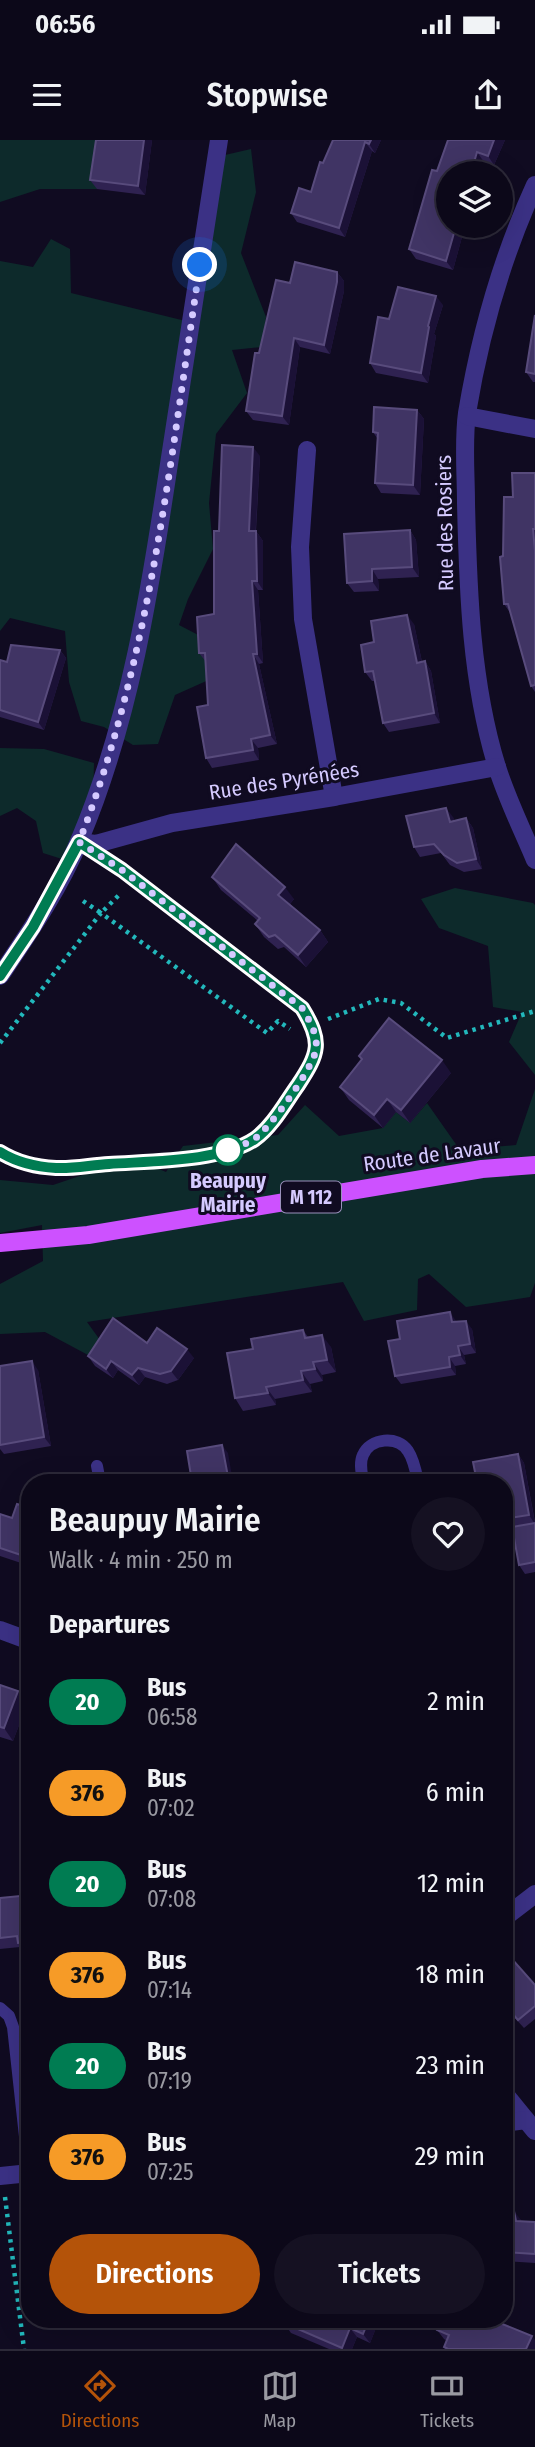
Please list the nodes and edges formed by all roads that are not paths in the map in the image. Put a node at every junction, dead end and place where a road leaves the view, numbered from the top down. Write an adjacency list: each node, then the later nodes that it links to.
1 (219, 140): 8 (street)
2 (535, 184): 3 (street, Rue des Rosiers)
3 (467, 416): 4 (street); 6 (street, Rue des Rosiers)
4 (535, 429)
5 (307, 450): 7 (street)
6 (497, 767): 7 (street, Rue des Pyrénées); 9 (street, Rue des Rosiers)
7 (334, 797): 8 (street, Rue des Pyrénées)
8 (79, 842): 10 (street); 11 (lane)
9 (535, 860)
10 (0, 976)
11 (0, 1152)
12 (535, 1165): 13 (main road, Route de Lavaur / M 112)
13 (88, 1235): 14 (main road, Route de Lavaur / M 112); 15 (main road, Route de Lavaur / M 112)
14 (0, 1243)
15 (0, 1256)
16 (97, 1466): 17 (lane)
17 (98, 1474)
18 (363, 1474): 19 (lane)
19 (416, 1474)
20 (0, 1630): 21 (street)
21 (21, 1638)
22 (535, 1894): 23 (street)
23 (513, 1911)
24 (0, 2008): 26 (lane)
25 (513, 2104): 27 (street)
26 (21, 2105)
27 (530, 2126)
28 (21, 2174): 29 (street)
29 (1, 2176)

